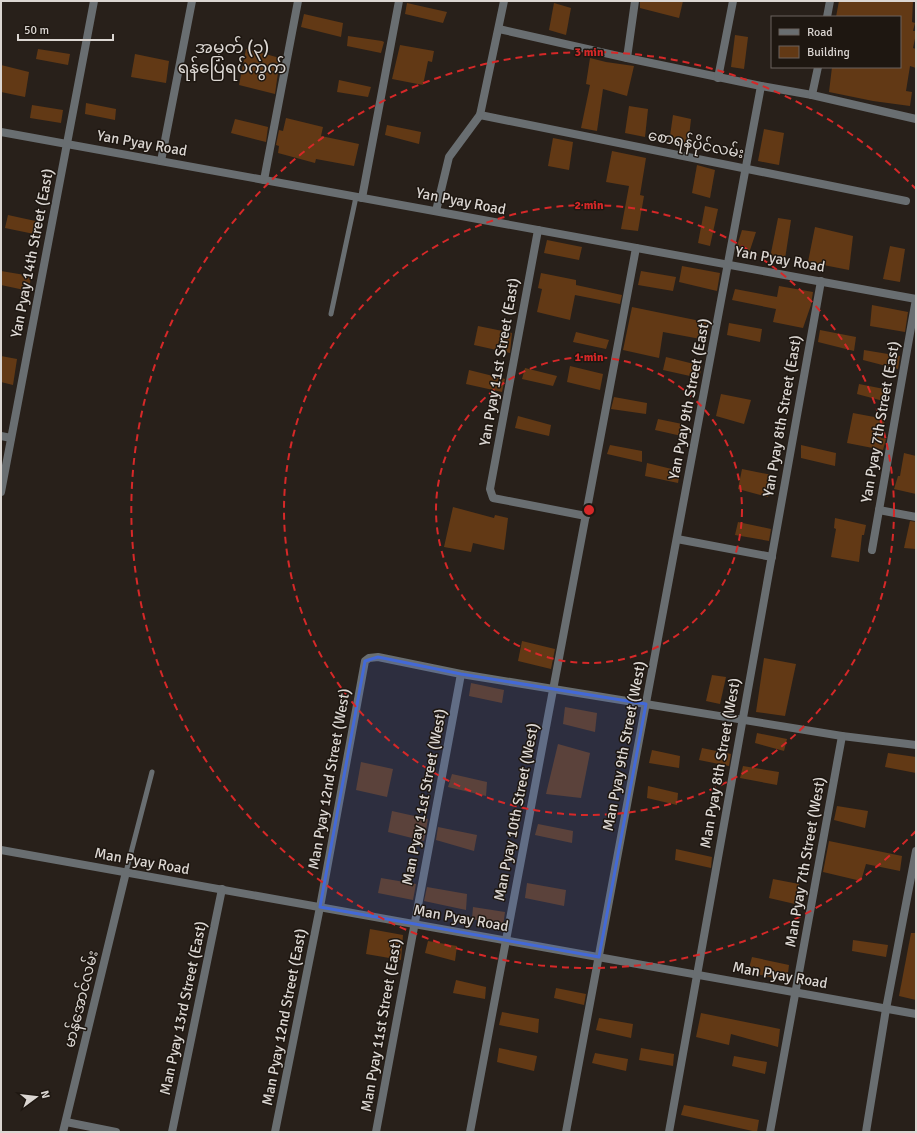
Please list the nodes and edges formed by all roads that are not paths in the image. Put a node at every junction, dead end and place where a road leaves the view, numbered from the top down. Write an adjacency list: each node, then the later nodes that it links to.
1 (94, 1): 19 (street, Yan Pyay 14th Street (East))
2 (192, 1): 20 (street)
3 (298, 1): 22 (street)
4 (399, 1): 23 (street)
5 (504, 1): 10 (street)
6 (635, 1): 11 (street)
7 (733, 1): 13 (street)
8 (830, 1): 9 (street)
9 (827, 16)
10 (498, 29): 11 (street); 16 (street)
11 (627, 58): 13 (street)
12 (818, 68): 15 (street)
13 (718, 78): 14 (street)
14 (760, 86): 15 (street); 21 (street, Yan Pyay 9th Street (East))
15 (812, 95): 17 (street)
16 (480, 115): 21 (street, စောရန်ပိုင်လမ်း); 25 (street)
17 (916, 119)
18 (1, 132): 19 (street, Yan Pyay Road)
19 (67, 144): 20 (street, Yan Pyay Road); 33 (street, Yan Pyay 14th Street (East))
20 (161, 161): 22 (street, Yan Pyay Road)
21 (746, 168): 24 (street, စောရန်ပိုင်လမ်း); 28 (street, Yan Pyay 9th Street (East))
22 (264, 180): 23 (street, Yan Pyay Road)
23 (359, 197): 25 (street, Yan Pyay Road); 31 (lane)
24 (906, 201)
25 (436, 211): 26 (street, Yan Pyay Road)
26 (538, 230): 27 (street, Yan Pyay Road); 36 (street, Yan Pyay 11st Street (East))
27 (636, 248): 28 (street, Yan Pyay Road); 36 (street, Man Pyay 10th Street (West))
28 (728, 264): 29 (street, Yan Pyay Road); 38 (street, Yan Pyay 9th Street (East))
29 (821, 281): 30 (street, Yan Pyay Road); 40 (street, Yan Pyay 8th Street (East))
30 (916, 299): 35 (street, Yan Pyay 7th Street (East))
31 (332, 314)
32 (1, 436): 33 (street)
33 (11, 438): 34 (street, Yan Pyay 14th Street (East))
34 (1, 492)
35 (880, 510): 37 (street); 39 (street, Yan Pyay 7th Street (East))
36 (586, 516): 42 (street, Man Pyay 10th Street (West))
37 (916, 516)
38 (677, 539): 40 (street); 43 (street, Man Pyay 9th Street (West))
39 (872, 550)
40 (772, 557): 44 (street, Man Pyay 8th Street (West))
41 (461, 674): 42 (street); 52 (street, Man Pyay 12nd Street (West)); 53 (street, Man Pyay 11st Street (West))
42 (553, 689): 43 (street); 54 (street, Man Pyay 10th Street (West))
43 (646, 704): 44 (street); 55 (street, Man Pyay 9th Street (West))
44 (742, 720): 45 (street); 56 (street, Man Pyay 8th Street (West))
45 (842, 736): 46 (street); 57 (street, Man Pyay 7th Street (West))
46 (916, 745)
47 (152, 772): 50 (lane)
48 (1, 850): 50 (street, Man Pyay Road)
49 (916, 851): 58 (street)
50 (126, 872): 51 (street, Man Pyay Road); 60 (street, မာန်အောင်လမ်း)
51 (222, 889): 52 (street, Man Pyay Road); 63 (street, Man Pyay 13rd Street (East))
52 (320, 907): 53 (street, Man Pyay Road); 64 (street, Man Pyay 12nd Street (East))
53 (414, 924): 54 (street, Man Pyay Road); 65 (street, Man Pyay 11st Street (East))
54 (506, 940): 55 (street, Man Pyay Road); 66 (street, Man Pyay 10th Street (West))
55 (599, 957): 56 (street, Man Pyay Road); 67 (street, Man Pyay 9th Street (West))
56 (697, 975): 57 (street, Man Pyay Road); 68 (street, Man Pyay 8th Street (West))
57 (795, 992): 58 (street, Man Pyay Road); 69 (street, Man Pyay 7th Street (West))
58 (886, 1009): 59 (street, Man Pyay Road); 70 (street)
59 (916, 1014)
60 (66, 1122): 61 (street, မာန်အောင်လမ်း); 62 (street)
61 (63, 1132)
62 (116, 1132)
63 (172, 1132)
64 (275, 1132)
65 (376, 1132)
66 (470, 1132)
67 (566, 1132)
68 (669, 1132)
69 (770, 1132)
70 (866, 1132)

